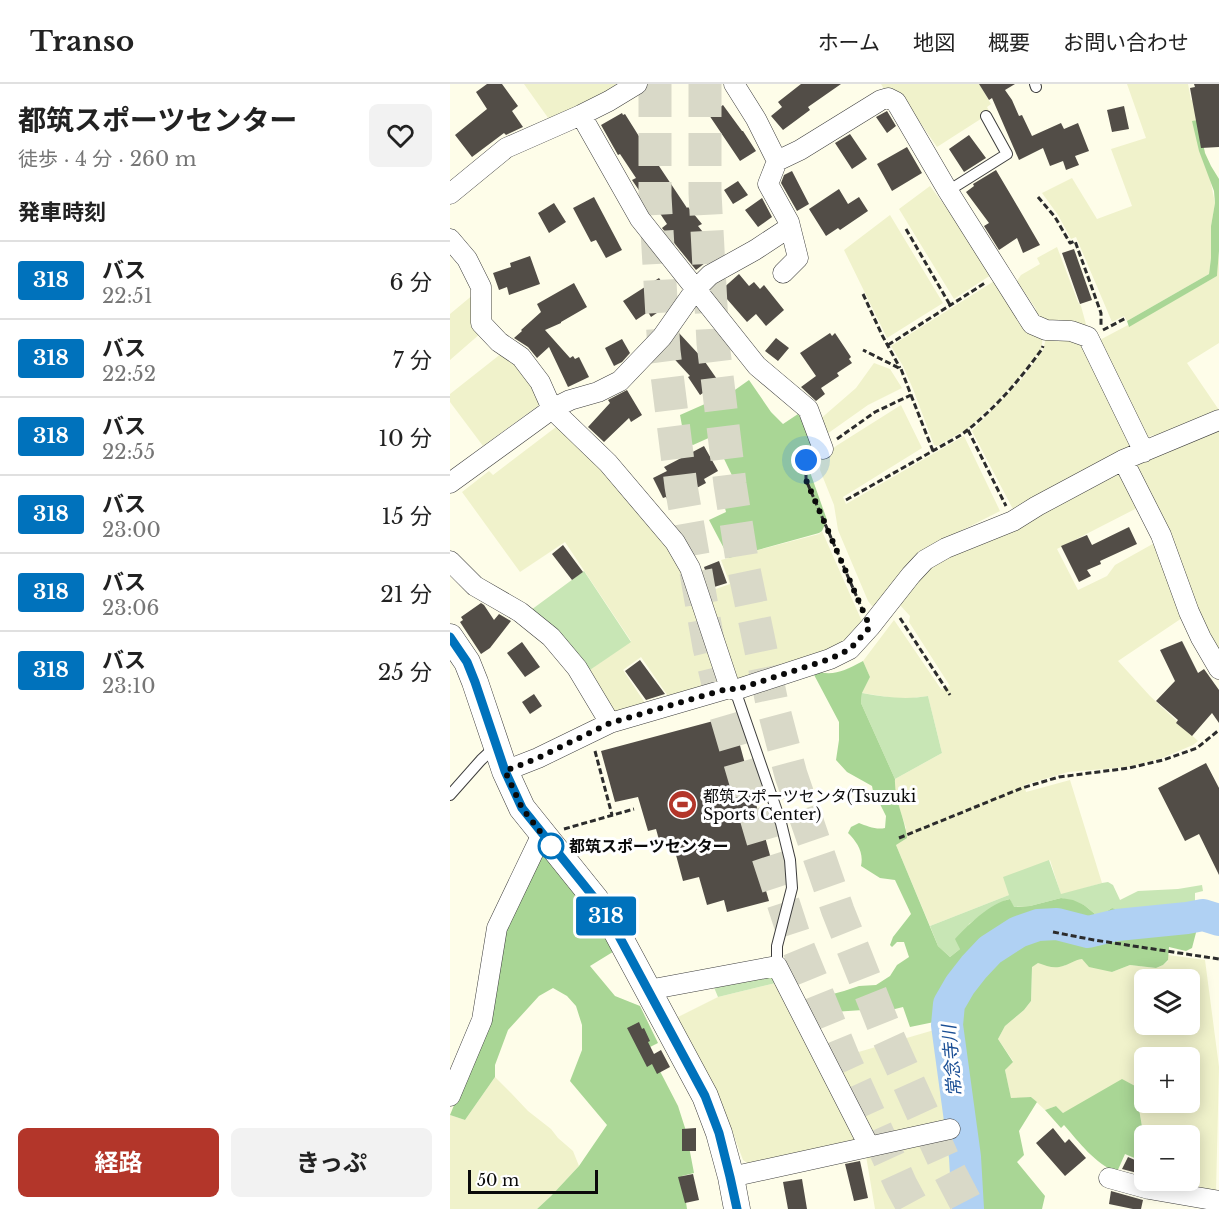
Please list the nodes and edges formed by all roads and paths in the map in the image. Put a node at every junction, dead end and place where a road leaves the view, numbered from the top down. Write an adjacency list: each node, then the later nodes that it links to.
1 (637, 84): 4 (street)
2 (734, 84): 6 (street)
3 (881, 91): 6 (street); 7 (street)
4 (581, 115): 8 (street); 15 (street)
5 (986, 116): 7 (lane)
6 (777, 161): 10 (street)
7 (948, 191): 14 (street)
8 (450, 194)
9 (1038, 197): 18 (path)
10 (790, 227): 13 (street); 15 (street)
11 (906, 229): 17 (path)
12 (450, 239): 24 (street)
13 (783, 273)
14 (1001, 273): 17 (path); 19 (street)
15 (695, 290): 24 (street); 27 (street)
16 (863, 294): 20 (path)
17 (950, 305): 20 (path)
18 (1126, 318)
19 (1046, 330): 26 (path); 29 (street)
20 (888, 345): 22 (path)
21 (863, 350): 22 (path)
22 (901, 369): 23 (path)
23 (911, 396): 27 (path); 28 (path)
24 (552, 409): 31 (street); 39 (street)
25 (1219, 420): 29 (street)
26 (968, 430): 28 (path); 33 (path)
27 (823, 449): 36 (path)
28 (933, 451): 32 (path)
29 (1144, 452): 30 (street)
30 (1123, 460): 33 (street); 38 (street)
31 (450, 483)
32 (846, 500)
33 (1013, 521): 35 (street)
34 (450, 561): 41 (street)
35 (890, 602): 36 (street); 40 (path)
36 (870, 627): 39 (street)
37 (450, 637): 44 (street)
38 (1219, 669)
39 (732, 689): 41 (street); 53 (lane)
40 (950, 695)
41 (610, 723): 43 (street)
42 (1219, 730): 50 (path)
43 (590, 733): 45 (street); 48 (path)
44 (496, 745): 45 (street); 46 (lane)
45 (505, 771): 49 (street)
46 (450, 795)
47 (634, 809): 48 (path)
48 (612, 816): 49 (path)
49 (552, 832): 54 (street); 55 (street)
50 (899, 838)
51 (1053, 932): 52 (path)
52 (1219, 959)
53 (777, 966): 54 (street); 57 (street)
54 (648, 990): 58 (street)
55 (450, 1096)
56 (950, 1129): 57 (street)
57 (869, 1146): 58 (street)
58 (730, 1177): 61 (street)
59 (1109, 1178): 60 (street)
60 (1219, 1201)
61 (737, 1209)

